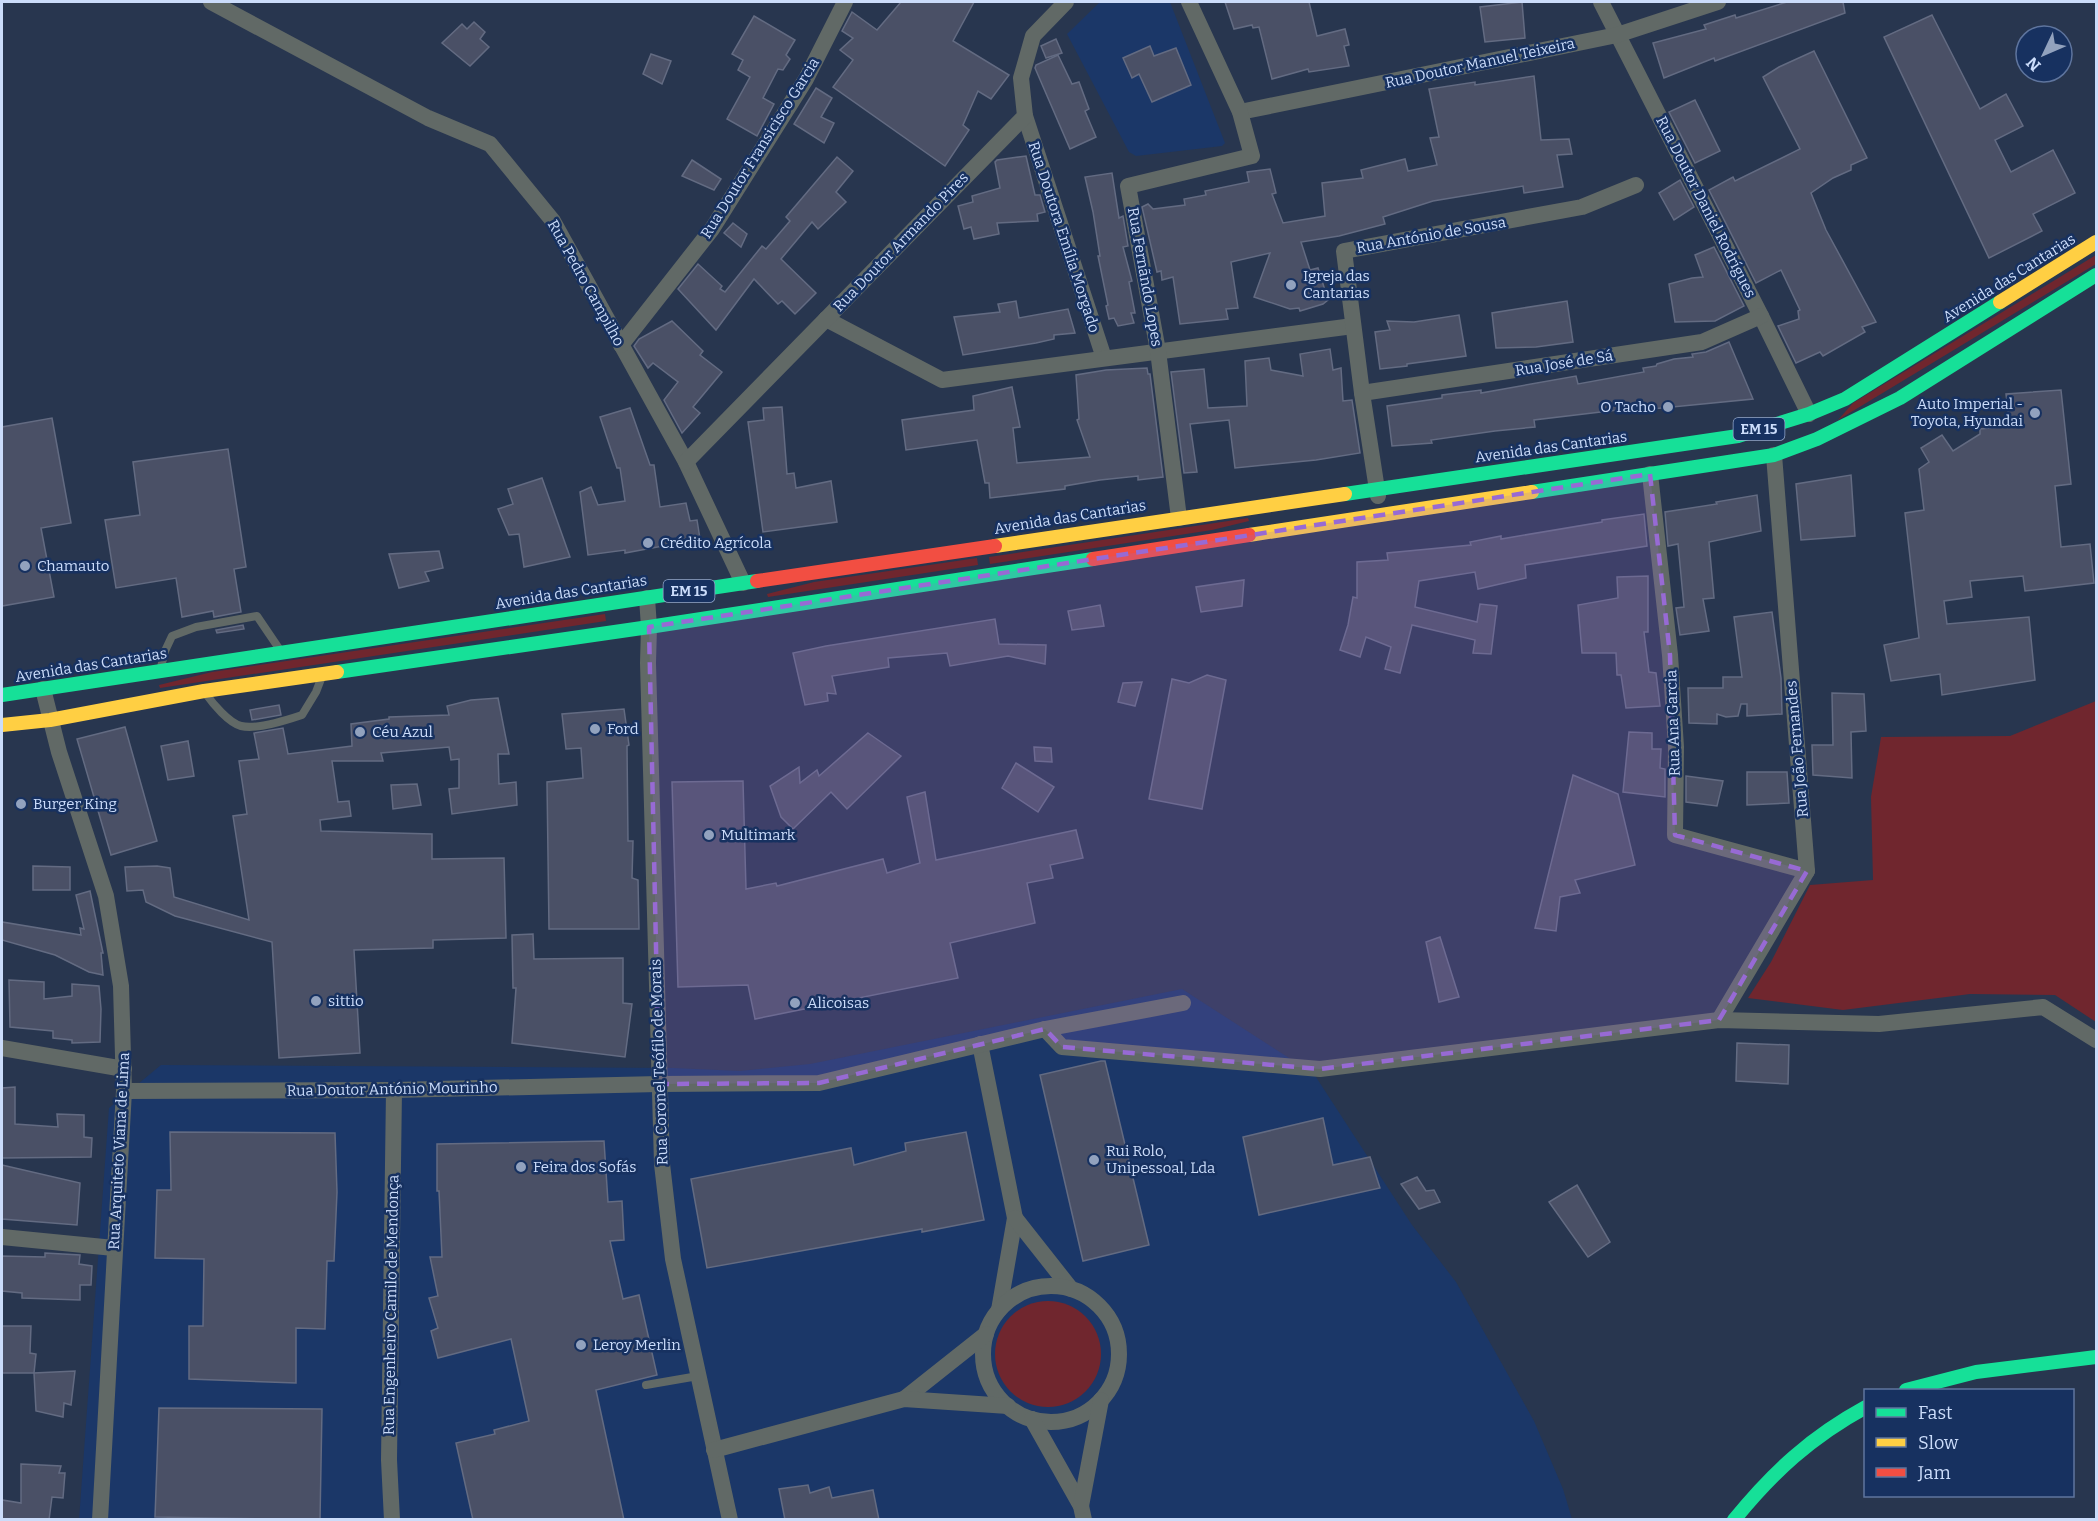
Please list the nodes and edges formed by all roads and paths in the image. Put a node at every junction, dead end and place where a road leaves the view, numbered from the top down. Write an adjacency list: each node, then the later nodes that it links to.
1 (212, 2): 16 (street, Rua Pedro Campilho)
2 (845, 2): 16 (street, Rua Doutor Fransicisco Garcia)
3 (1066, 2): 9 (street)
4 (1190, 2): 8 (street, Rua Fernãndo Lopes)
5 (1601, 2): 7 (street, Rua Doutor Daniel Rodrígues)
6 (1718, 2): 7 (street, Rua Doutor Manuel Teixeira)
7 (1617, 35): 8 (street, Rua Doutor Manuel Teixeira); 13 (street, Rua Doutor Daniel Rodrígues)
8 (1240, 112): 17 (street, Rua Fernãndo Lopes)
9 (1025, 116): 14 (street, Rua Doutor Armando Pires); 18 (street, Rua Doutora Emília Morgado)
10 (1636, 185): 15 (street, Rua António de Sousa)
11 (2097, 242): 20 (main road, Avenida das Cantarias / EM 15)
12 (2095, 278): 21 (main road, EM 15)
13 (1761, 316): 19 (street, Rua José de Sá); 20 (street, Rua Doutor Daniel Rodrígues)
14 (826, 319): 18 (street); 22 (street, Rua Doutor Armando Pires)
15 (1353, 326): 17 (street); 19 (street, Rua António de Sousa)
16 (621, 345): 22 (street, Rua Pedro Campilho)
17 (1158, 351): 18 (street); 26 (street, Rua Fernãndo Lopes)
18 (1104, 358)
19 (1362, 393): 24 (street, Rua António de Sousa)
20 (1809, 414): 24 (main road, Avenida das Cantarias / EM 15)
21 (1774, 455): 23 (main road, EM 15); 41 (street, Rua João Fernandes)
22 (686, 462): 28 (street, Rua Pedro Campilho)
23 (1650, 474): 25 (main road, EM 15); 41 (street, Rua Ana Garcia)
24 (1377, 489): 25 (street, Rua António de Sousa); 26 (main road, Avenida das Cantarias / EM 15)
25 (1380, 516): 32 (main road, EM 15)
26 (1179, 518): 27 (main road, Avenida das Cantarias / EM 15)
27 (792, 576): 28 (main road, Avenida das Cantarias / EM 15); 30 (main road)
28 (744, 583): 29 (main road, Avenida das Cantarias / EM 15)
29 (647, 598): 32 (street, Rua Coronel Teófilo de Morais); 33 (main road, Avenida das Cantarias / EM 15)
30 (698, 604)
31 (664, 610): 32 (main road)
32 (649, 627): 35 (main road, EM 15); 49 (street, Rua Coronel Teófilo de Morais)
33 (282, 653): 34 (main road, Avenida das Cantarias / EM 15); 34 (lane)
34 (160, 671): 36 (main road, Avenida das Cantarias / EM 15)
35 (323, 674): 37 (main road, EM 15); 37 (lane)
36 (43, 689): 38 (main road, Avenida das Cantarias / EM 15); 39 (street, Rua Arquiteto Viana de Lima)
37 (204, 691): 39 (main road, EM 15)
38 (2, 695)
39 (50, 720): 40 (main road, EM 15); 48 (street, Rua Arquiteto Viana de Lima)
40 (2, 725)
41 (1807, 871): 43 (street)
42 (1183, 1004): 44 (street, Rua Doutor António Mourinho)
43 (1719, 1020): 44 (street); 45 (street)
44 (1045, 1029): 46 (street, Rua Doutor António Mourinho)
45 (2097, 1040)
46 (980, 1044): 49 (street, Rua Doutor António Mourinho); 52 (street)
47 (2, 1048): 48 (street)
48 (124, 1069): 51 (street, Rua Arquiteto Viana de Lima)
49 (660, 1084): 50 (street, Rua Doutor António Mourinho); 60 (street, Rua Coronel Teófilo de Morais)
50 (394, 1090): 51 (street, Rua Doutor António Mourinho); 73 (street, Rua Engenheiro Camilo de Mendonça)
51 (124, 1091): 54 (street, Rua Arquiteto Viana de Lima)
52 (1015, 1218): 55 (street); 56 (street)
53 (2, 1237): 54 (street)
54 (114, 1248): 72 (street, Rua Arquiteto Viana de Lima)
55 (1071, 1289): 56 (street); 65 (street)
56 (999, 1310): 57 (street)
57 (986, 1334): 64 (street); 66 (street)
58 (2097, 1357): 62 (main road)
59 (2097, 1369): 63 (main road)
60 (698, 1376): 61 (lane); 70 (street, Rua Coronel Teófilo de Morais)
61 (646, 1385)
62 (1909, 1389)
63 (1949, 1389)
64 (904, 1399): 66 (street); 70 (street)
65 (1101, 1400): 68 (street); 71 (street)
66 (1008, 1406): 68 (street)
67 (1864, 1408): 75 (main road)
68 (1032, 1419): 71 (street)
69 (1864, 1421): 76 (main road)
70 (714, 1450): 74 (street, Rua Coronel Teófilo de Morais)
71 (1083, 1513)
72 (100, 1520)
73 (392, 1520)
74 (729, 1520)
75 (1734, 1520)
76 (1748, 1520)

